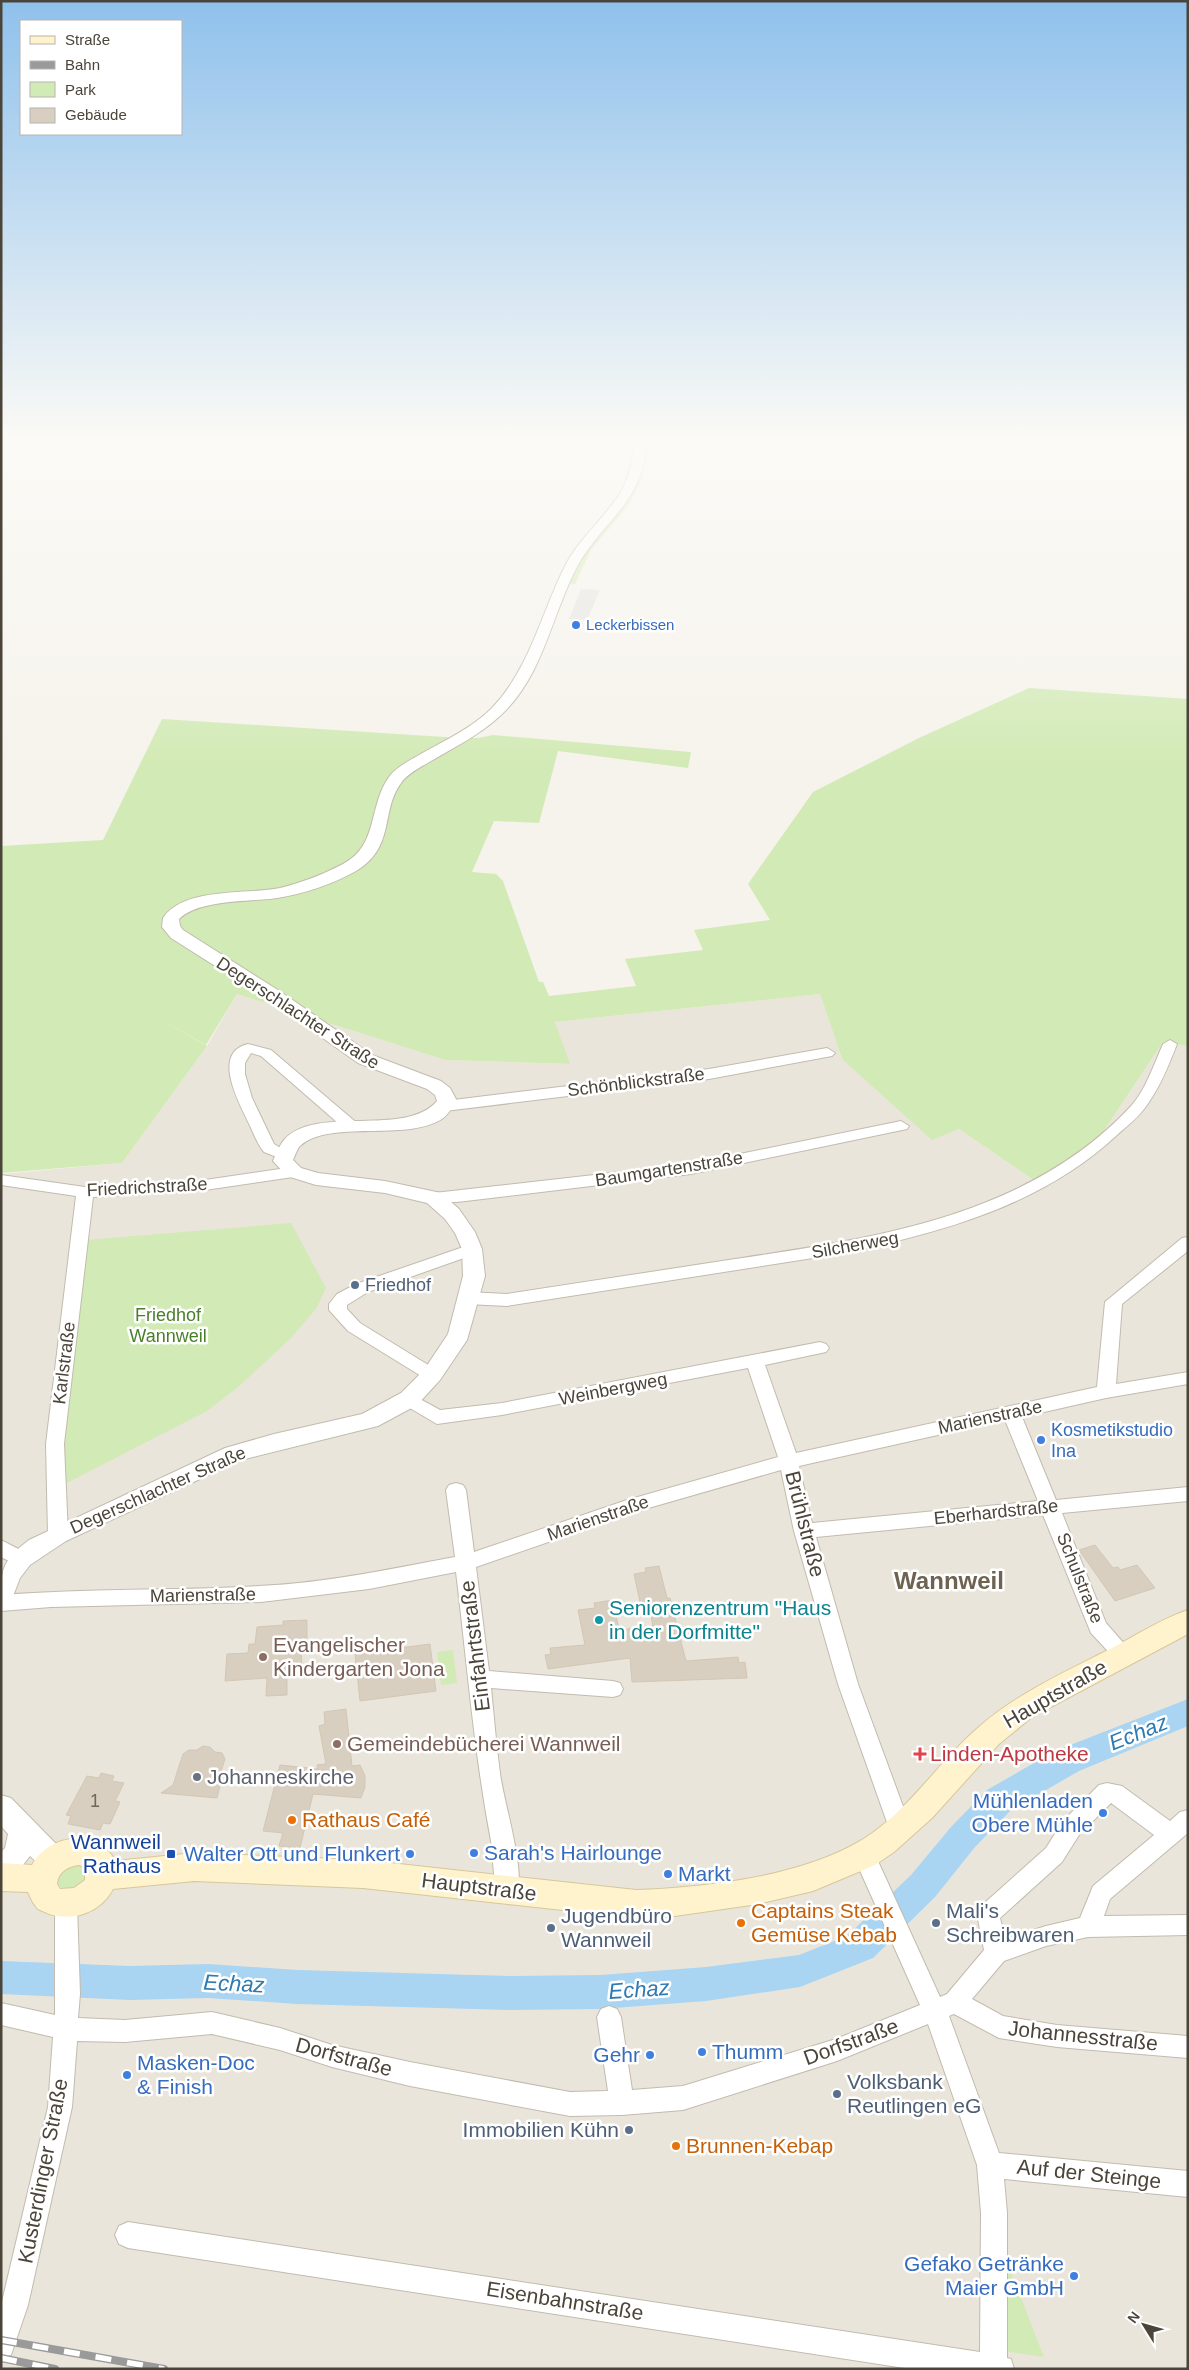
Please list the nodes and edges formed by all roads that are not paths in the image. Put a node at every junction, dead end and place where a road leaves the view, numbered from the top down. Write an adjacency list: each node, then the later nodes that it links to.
1 (581, 549): 4 (street, Degerschlachter Straße)
2 (1170, 1044): 14 (street, Silcherweg)
3 (827, 1052): 4 (street, Schönblickstraße)
4 (445, 1106): 6 (street)
5 (901, 1126): 11 (street, Baumgartenstraße)
6 (352, 1127): 7 (street); 7 (street)
7 (284, 1156): 8 (street)
8 (294, 1172): 10 (street, Friedrichstraße); 11 (street)
9 (1, 1180): 10 (street, Friedrichstraße)
10 (85, 1192): 27 (street, Karlstraße)
11 (434, 1198): 13 (street)
12 (1188, 1242): 19 (street)
13 (472, 1249): 14 (street, Degerschlachter Straße); 17 (street)
14 (467, 1298): 17 (street, Degerschlachter Straße)
15 (820, 1348): 16 (street, Weinbergweg)
16 (755, 1362): 20 (street, Weinbergweg); 22 (street, Brühlstraße)
17 (432, 1375): 20 (street, Degerschlachter Straße)
18 (1188, 1378): 19 (street, Marienstraße)
19 (1106, 1392): 21 (street, Marienstraße)
20 (409, 1399): 27 (street, Degerschlachter Straße)
21 (1011, 1412): 22 (street, Marienstraße); 25 (street, Schulstraße)
22 (789, 1461): 26 (street, Brühlstraße); 29 (street, Marienstraße)
23 (456, 1490): 29 (street, Einfahrtstraße)
24 (1188, 1494): 25 (street, Eberhardstraße)
25 (1051, 1507): 26 (street, Eberhardstraße); 33 (street, Schulstraße)
26 (804, 1531): 38 (street, Brühlstraße)
27 (58, 1535): 28 (street, Degerschlachter Straße)
28 (11, 1553): 30 (street, Degerschlachter Straße)
29 (465, 1564): 31 (street, Marienstraße); 34 (street, Einfahrtstraße)
30 (1, 1597)
31 (1, 1603)
32 (1188, 1621): 33 (main road, Hauptstraße)
33 (1124, 1655): 38 (main road, Hauptstraße)
34 (480, 1679): 35 (street); 46 (street, Einfahrtstraße)
35 (613, 1689)
36 (1, 1806): 39 (street)
37 (1188, 1819): 40 (street)
38 (900, 1828): 41 (main road, Hauptstraße)
39 (22, 1831): 42 (street); 43 (street)
40 (1170, 1834): 49 (street); 50 (street)
41 (864, 1855): 46 (main road, Hauptstraße); 52 (street)
42 (47, 1869): 44 (main road); 45 (main road); 47 (main road)
43 (1, 1872)
44 (103, 1876): 46 (main road, Hauptstraße); 47 (main road)
45 (1, 1877)
46 (508, 1890)
47 (66, 1905): 51 (street, Kusterdinger Straße)
48 (1188, 1925): 49 (street)
49 (1088, 1927): 50 (street)
50 (996, 1953): 52 (street)
51 (68, 1959): 55 (street, Kusterdinger Straße)
52 (945, 2006): 56 (street, Johannesstraße); 57 (street, Dorfstraße); 58 (street)
53 (1, 2014): 55 (street, Dorfstraße)
54 (609, 2017): 57 (street)
55 (66, 2029): 57 (street, Dorfstraße); 61 (street, Kusterdinger Straße)
56 (1188, 2047)
57 (622, 2103)
58 (990, 2165): 59 (street, Auf der Steinge); 62 (street)
59 (1188, 2184)
60 (128, 2236): 62 (street, Eisenbahnstraße)
61 (1, 2345)
62 (995, 2368)

